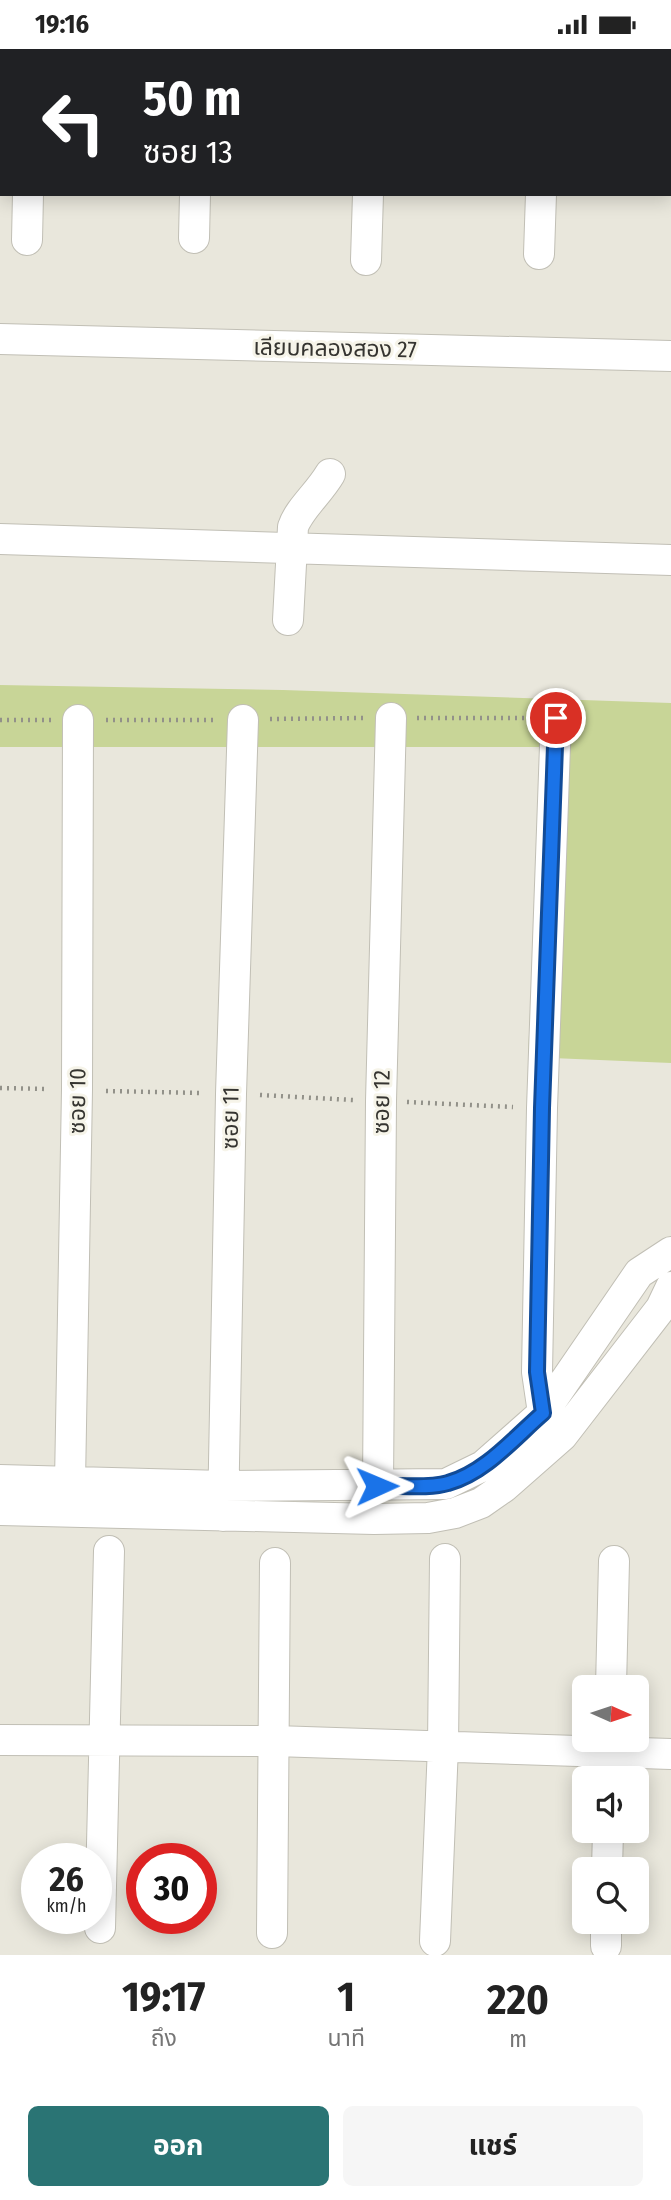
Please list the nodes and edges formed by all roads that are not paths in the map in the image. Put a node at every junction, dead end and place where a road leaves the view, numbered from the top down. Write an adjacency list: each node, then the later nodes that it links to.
1 (28, 196): 6 (street)
2 (195, 196): 5 (street)
3 (368, 196): 8 (street)
4 (541, 196): 7 (street)
5 (194, 238)
6 (27, 240)
7 (540, 254)
8 (366, 260)
9 (0, 339): 10 (street, เลียบคลองสอง 27)
10 (671, 356)
11 (330, 474): 13 (street)
12 (0, 540): 13 (street)
13 (291, 549): 14 (street); 15 (street)
14 (671, 560)
15 (288, 620)
16 (391, 717): 27 (street, ซอย 12)
17 (556, 718): 22 (street)
18 (78, 720): 25 (street, ซอย 10)
19 (243, 720): 26 (street, ซอย 11)
20 (671, 1252): 22 (street)
21 (668, 1308): 23 (street)
22 (543, 1413): 23 (street); 27 (street)
23 (562, 1436): 29 (street)
24 (0, 1480): 25 (street)
25 (70, 1482): 26 (street)
26 (223, 1486): 27 (street); 29 (street, ซอย 11)
27 (377, 1486)
28 (0, 1510): 29 (street)
29 (223, 1516)
30 (109, 1551): 37 (street)
31 (446, 1559): 38 (street)
32 (614, 1561): 34 (street)
33 (275, 1563): 36 (street)
34 (611, 1675)
35 (0, 1740): 37 (street)
36 (275, 1741): 37 (street); 38 (street); 42 (street)
37 (104, 1742): 41 (street)
38 (443, 1746): 40 (street); 43 (street)
39 (671, 1753): 40 (street)
40 (609, 1757)
41 (102, 1843)
42 (272, 1933)
43 (435, 1941)

